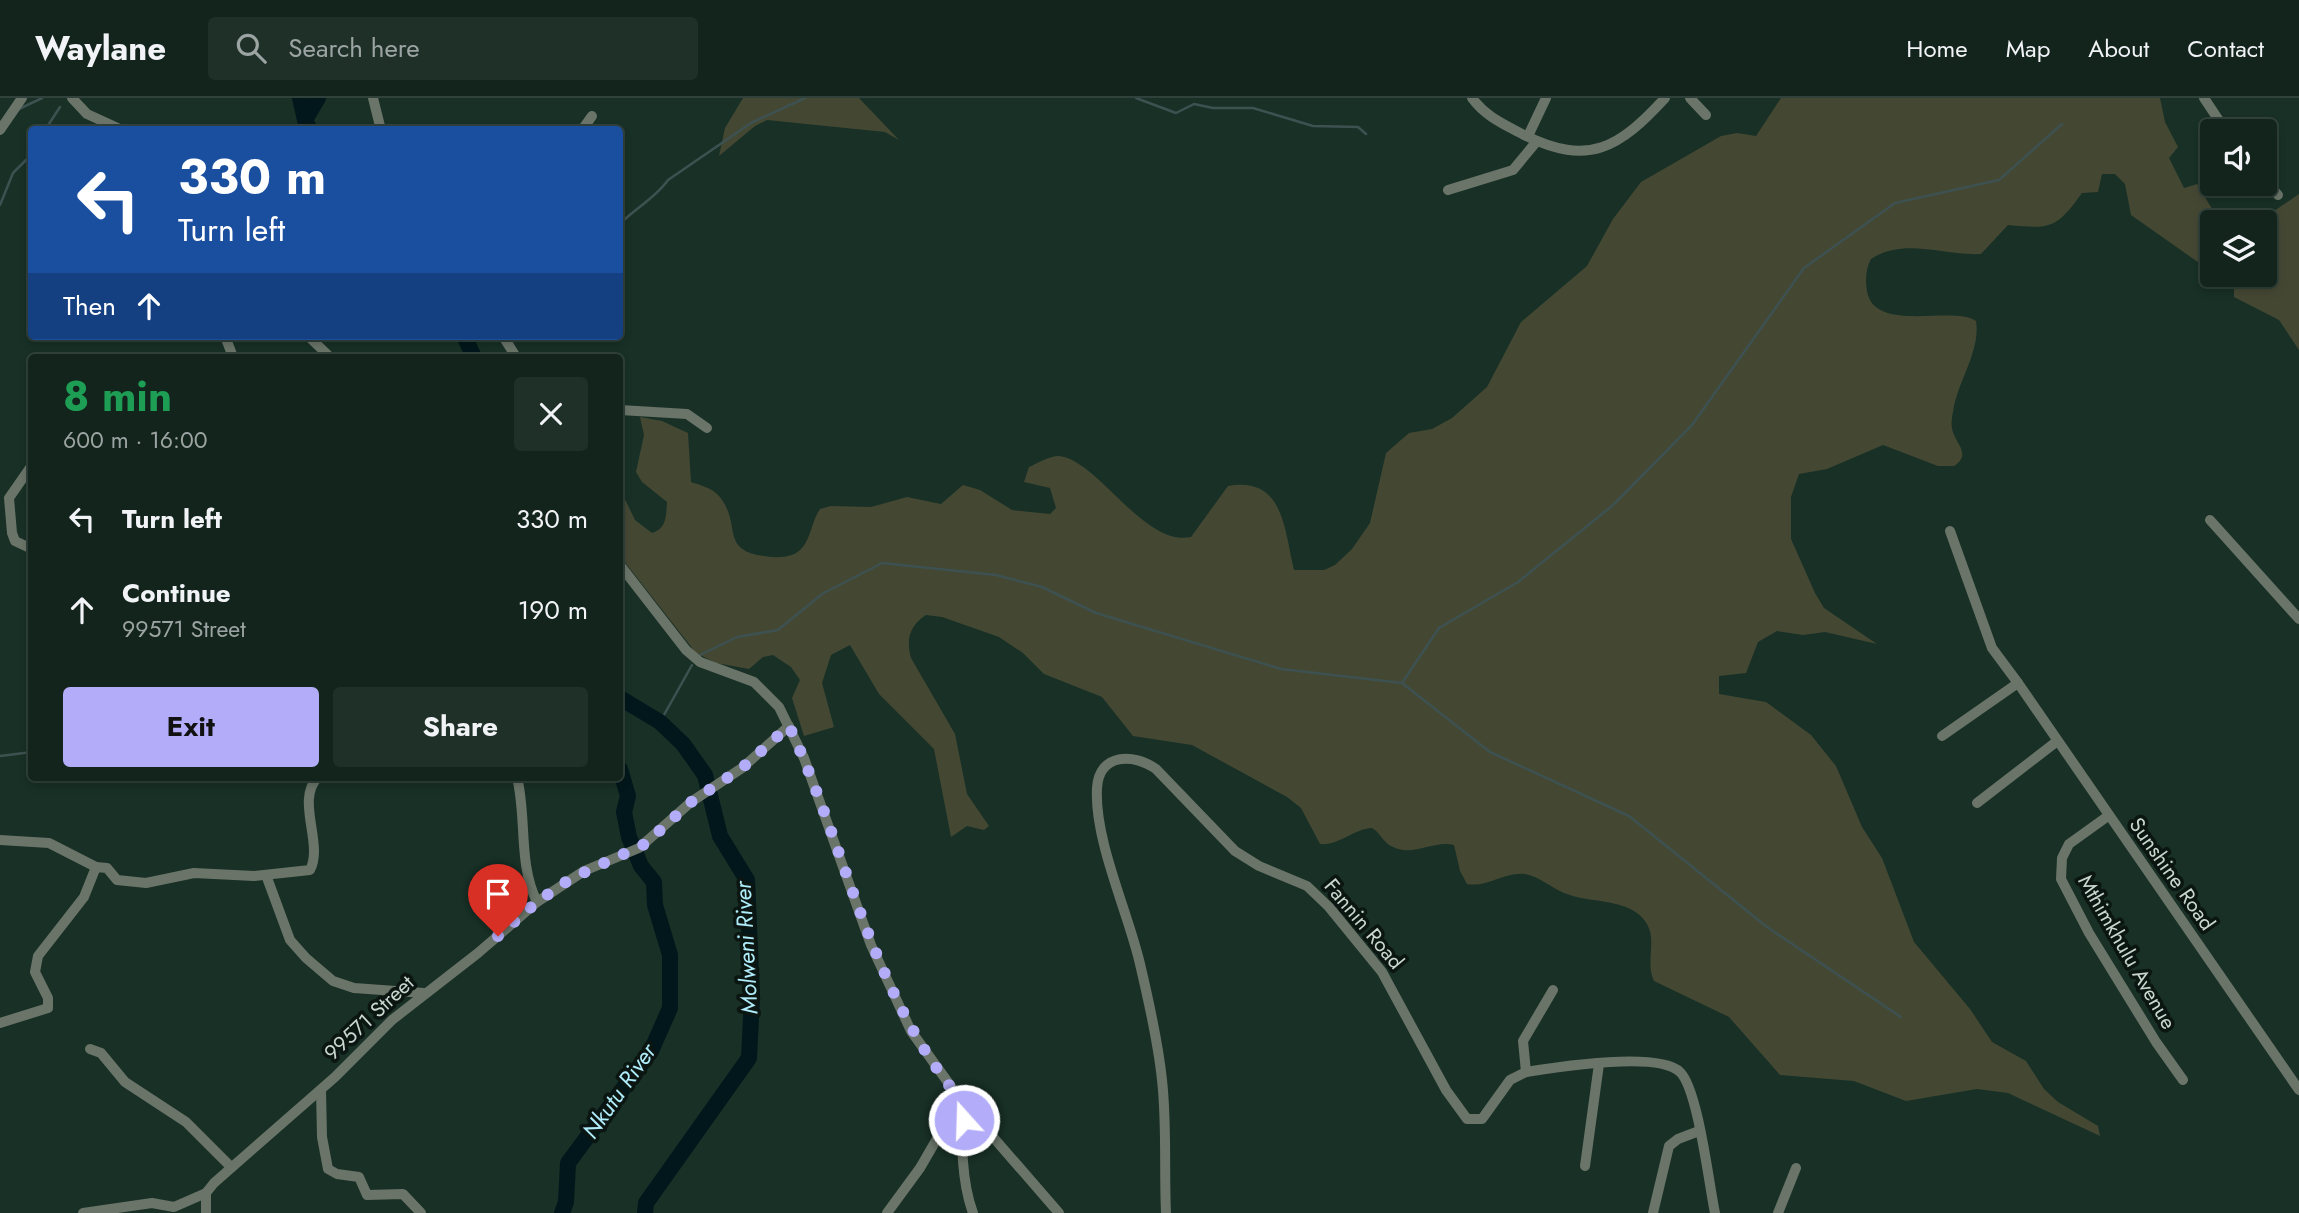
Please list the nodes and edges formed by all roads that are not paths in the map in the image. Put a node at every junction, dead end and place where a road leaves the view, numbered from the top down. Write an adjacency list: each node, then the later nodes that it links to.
1 (22, 98): 15 (street)
2 (72, 98): 12 (street)
3 (373, 98): 13 (street)
4 (1472, 98): 16 (street)
5 (1546, 98): 16 (street)
6 (1665, 98): 16 (street)
7 (1690, 98): 9 (street)
8 (2204, 98): 11 (street)
9 (1706, 115)
10 (592, 116): 14 (street)
11 (2218, 119)
12 (113, 126)
13 (380, 126)
14 (585, 126)
15 (0, 130)
16 (1532, 139): 17 (street)
17 (1448, 190)
18 (312, 340): 19 (street)
19 (327, 354)
20 (623, 410): 21 (street)
21 (707, 428)
22 (28, 471): 25 (street)
23 (2210, 520): 27 (street)
24 (1950, 531): 28 (street, Sunshine Road)
25 (28, 547)
26 (623, 569): 29 (street)
27 (2299, 619)
28 (2015, 686): 30 (street); 31 (street, Sunshine Road)
29 (789, 726): 39 (street, 99571 Street); 49 (street)
30 (1942, 736)
31 (2056, 741): 34 (street); 35 (street, Sunshine Road)
32 (316, 781): 38 (street)
33 (518, 781): 39 (street)
34 (1978, 803)
35 (2108, 816): 46 (street, Mthimkhulu Avenue); 48 (street, Sunshine Road)
36 (0, 840): 37 (street)
37 (96, 867): 38 (street); 42 (street)
38 (266, 875): 41 (street)
39 (537, 902): 41 (street, 99571 Street)
40 (1553, 990): 45 (street)
41 (424, 993): 47 (street, 99571 Street)
42 (0, 1023)
43 (90, 1049): 52 (street)
44 (1600, 1064): 45 (street); 50 (street); 51 (street)
45 (1526, 1072): 61 (street, Fannin Road)
46 (2183, 1080)
47 (321, 1090): 52 (street, 99571 Street); 57 (street)
48 (2299, 1090)
49 (964, 1103): 58 (street); 59 (street); 60 (street)
50 (1699, 1131): 62 (street); 63 (street)
51 (1585, 1166)
52 (232, 1167): 54 (street, 99571 Street)
53 (1796, 1168): 64 (street)
54 (206, 1193): 55 (street); 56 (street)
55 (83, 1213)
56 (206, 1213)
57 (421, 1213)
58 (887, 1213)
59 (973, 1213)
60 (1059, 1213)
61 (1166, 1213)
62 (1653, 1213)
63 (1715, 1213)
64 (1778, 1213)

